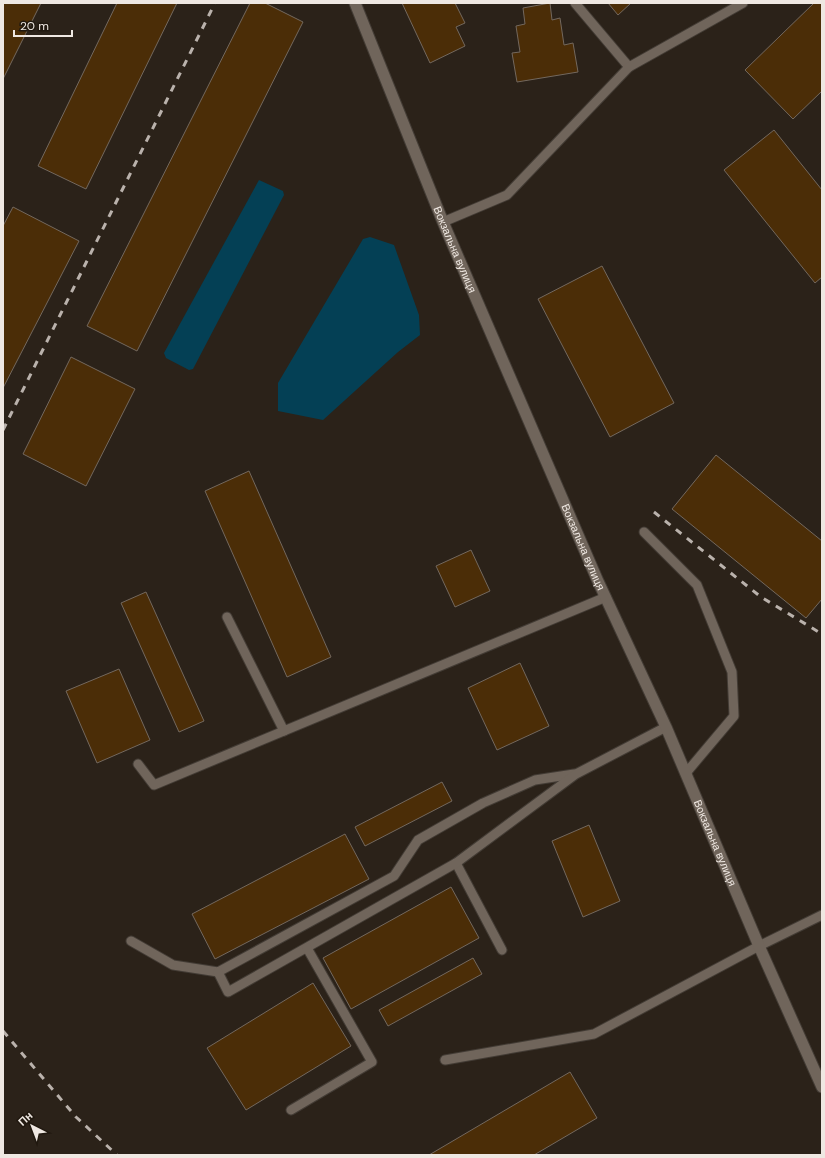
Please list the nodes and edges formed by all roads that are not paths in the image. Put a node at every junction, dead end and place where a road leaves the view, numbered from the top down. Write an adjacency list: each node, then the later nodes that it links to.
1 (355, 3): 5 (street, Вокзальна вулиця)
2 (575, 3): 4 (lane)
3 (743, 3): 4 (lane)
4 (629, 67): 5 (lane)
5 (444, 222): 7 (street, Вокзальна вулиця)
6 (644, 532): 12 (lane)
7 (606, 597): 9 (street, Вокзальна вулиця); 10 (lane)
8 (227, 617): 10 (lane)
9 (666, 727): 12 (street, Вокзальна вулиця); 13 (lane)
10 (284, 731): 11 (lane)
11 (138, 764)
12 (686, 773): 17 (street, Вокзальна вулиця)
13 (576, 774): 14 (lane); 20 (lane)
14 (456, 863): 18 (lane); 19 (lane)
15 (822, 915): 17 (lane)
16 (131, 941): 20 (lane)
17 (759, 946): 21 (lane); 22 (street, Вокзальна вулиця)
18 (307, 948): 20 (lane); 23 (lane)
19 (502, 950)
20 (218, 972)
21 (445, 1060)
22 (822, 1087)
23 (291, 1110)

